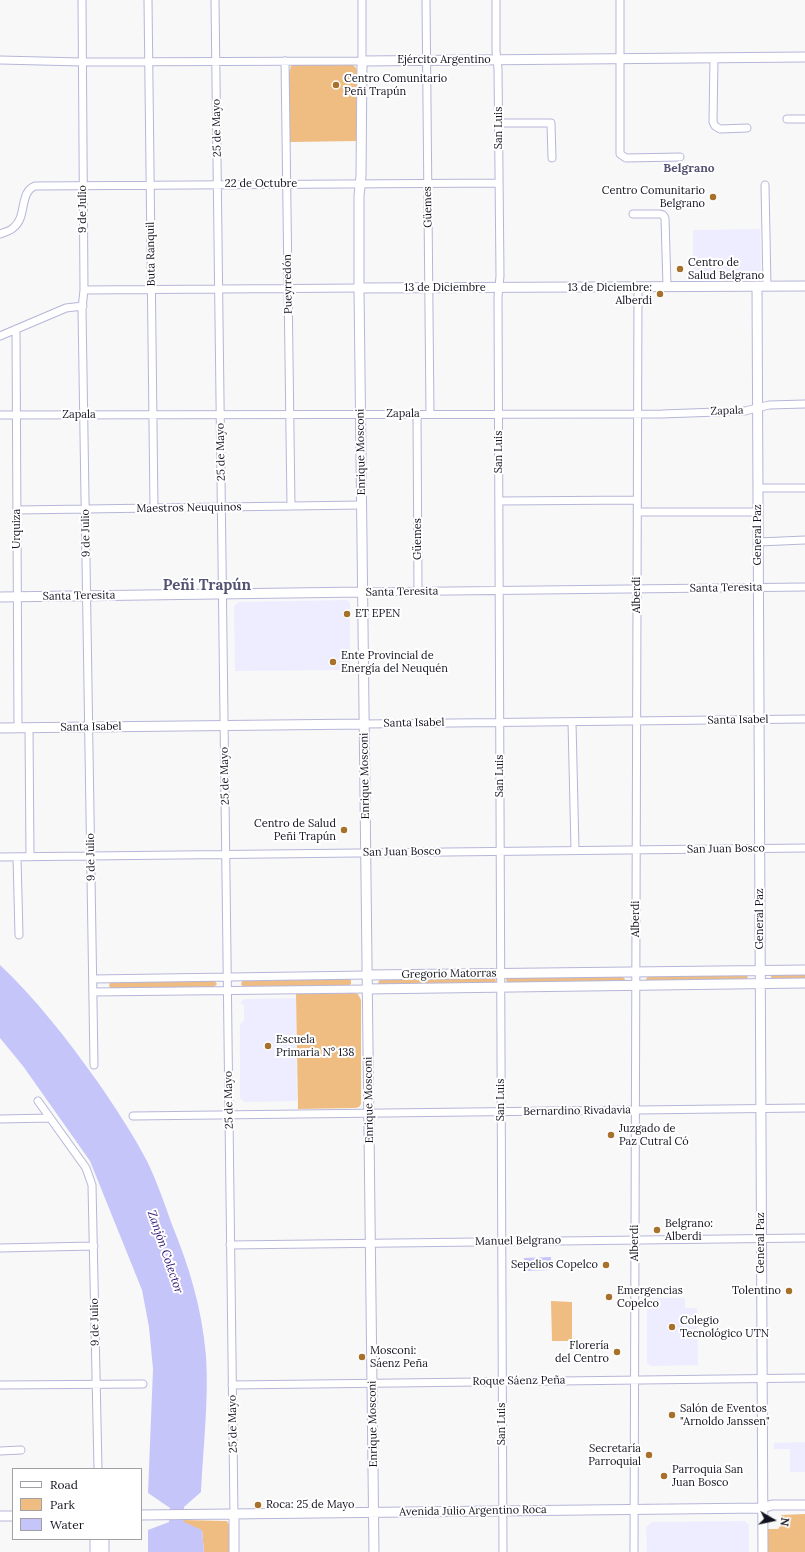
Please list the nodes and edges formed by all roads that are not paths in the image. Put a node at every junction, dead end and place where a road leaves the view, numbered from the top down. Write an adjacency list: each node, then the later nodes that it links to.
1 (82, 0): 16 (street, 9 de Julio)
2 (148, 0): 17 (street, Buta Ranquil)
3 (215, 0): 18 (street, 25 de Mayo)
4 (362, 0): 15 (street, Enrique Mosconi)
5 (426, 0): 12 (street, Güemes)
6 (496, 0): 13 (street, San Luis)
7 (620, 0): 10 (street)
8 (805, 57): 9 (main road, Ejército Argentino)
9 (714, 58): 10 (main road, Ejército Argentino); 22 (street)
10 (619, 59): 13 (main road, Ejército Argentino); 23 (street)
11 (0, 60): 16 (street, Ejército Argentino)
12 (427, 60): 13 (main road, Ejército Argentino); 15 (main road, Ejército Argentino); 27 (street, Güemes)
13 (497, 60): 21 (street, San Luis)
14 (285, 61): 15 (street, Ejército Argentino); 18 (street, Ejército Argentino); 29 (street, Pueyrredón)
15 (362, 61): 26 (main road, Enrique Mosconi)
16 (82, 62): 17 (street, Ejército Argentino); 32 (street, 9 de Julio)
17 (149, 62): 18 (street, Ejército Argentino); 30 (street, Buta Ranquil)
18 (216, 62): 28 (street, 25 de Mayo)
19 (787, 119): 20 (street)
20 (805, 119)
21 (498, 124): 24 (street); 25 (street, San Luis)
22 (748, 128)
23 (680, 157)
24 (552, 158)
25 (499, 182): 27 (street, 22 de Octubre); 42 (street, San Luis)
26 (361, 183): 27 (street, 22 de Octubre); 29 (street, 22 de Octubre); 40 (main road, Enrique Mosconi)
27 (428, 183): 41 (street, Güemes)
28 (217, 184): 29 (street, 22 de Octubre); 30 (street, 22 de Octubre); 44 (street, 25 de Mayo)
29 (287, 184): 45 (street, Pueyrredón)
30 (150, 185): 32 (street, 22 de Octubre); 43 (street, Buta Ranquil)
31 (765, 185): 36 (street)
32 (83, 186): 34 (street, 22 de Octubre); 46 (street, 9 de Julio)
33 (633, 214): 39 (street)
34 (0, 234)
35 (757, 286): 36 (main road, 13 de Diciembre); 39 (main road, 13 de Diciembre); 51 (main road, General Paz)
36 (767, 286): 37 (main road, 13 de Diciembre)
37 (805, 286)
38 (638, 287): 39 (main road, 13 de Diciembre); 42 (main road, 13 de Diciembre); 57 (street, Alberdi)
39 (667, 287)
40 (359, 288): 41 (main road, 13 de Diciembre); 45 (street, 13 de Diciembre); 53 (main road, Enrique Mosconi)
41 (429, 288): 42 (main road, 13 de Diciembre); 55 (street, Güemes)
42 (499, 288): 56 (street, San Luis)
43 (151, 289): 44 (street, 13 de Diciembre); 46 (street, 13 de Diciembre); 61 (street, Buta Ranquil)
44 (219, 289): 45 (street, 13 de Diciembre); 62 (street, 25 de Mayo)
45 (288, 289): 52 (street, Pueyrredón)
46 (84, 290): 47 (street, 9 de Julio)
47 (83, 306): 48 (street); 60 (street, 9 de Julio)
48 (16, 329): 49 (street); 59 (street, Urquiza)
49 (0, 336)
50 (805, 404): 51 (street, Zapala)
51 (757, 408): 57 (street, Zapala); 63 (main road, General Paz)
52 (290, 414): 53 (street, Zapala); 62 (street, Zapala); 68 (street, Pueyrredón)
53 (360, 414): 54 (street, Zapala); 67 (main road, Enrique Mosconi)
54 (417, 414): 55 (street, Zapala); 82 (street, Güemes)
55 (430, 414): 56 (street, Zapala)
56 (499, 414): 57 (street, Zapala); 66 (street, San Luis)
57 (637, 414): 65 (street, Alberdi)
58 (0, 415): 59 (street, Zapala)
59 (17, 415): 60 (street, Zapala); 72 (street, Urquiza)
60 (84, 415): 61 (street, Zapala); 71 (street, 9 de Julio)
61 (152, 415): 62 (street, Zapala); 70 (street, Buta Ranquil)
62 (220, 415): 69 (street, 25 de Mayo)
63 (758, 488): 64 (street); 74 (main road, General Paz)
64 (805, 488)
65 (637, 500): 66 (street); 73 (street, Alberdi)
66 (499, 501): 80 (street, San Luis)
67 (362, 505): 68 (street, Maestros Neuquinos); 81 (main road, Enrique Mosconi)
68 (291, 506): 69 (street, Maestros Neuquinos)
69 (221, 507): 70 (street, Maestros Neuquinos); 83 (street, 25 de Mayo)
70 (154, 508): 71 (street, Maestros Neuquinos)
71 (86, 509): 72 (street, Maestros Neuquinos); 86 (street, 9 de Julio)
72 (17, 510): 85 (street, Urquiza)
73 (637, 512): 74 (street); 79 (street, Alberdi)
74 (758, 512): 76 (main road, General Paz)
75 (805, 540): 76 (street)
76 (758, 542): 78 (main road, General Paz)
77 (805, 587): 78 (street, Santa Teresita)
78 (758, 588): 79 (street, Santa Teresita); 87 (main road, General Paz)
79 (637, 589): 80 (street, Santa Teresita); 89 (street, Alberdi)
80 (499, 591): 82 (street, Santa Teresita); 90 (street, San Luis)
81 (362, 592): 82 (street, Santa Teresita); 83 (main road, Santa Teresita); 92 (main road, Enrique Mosconi)
82 (418, 592)
83 (222, 594): 86 (main road, Santa Teresita); 93 (street, 25 de Mayo)
84 (0, 596): 85 (main road, Santa Teresita)
85 (18, 596): 86 (main road, Santa Teresita); 96 (street, Urquiza)
86 (87, 596): 94 (street, 9 de Julio)
87 (759, 719): 88 (street, Santa Isabel); 89 (street, Santa Isabel); 98 (main road, General Paz)
88 (805, 719)
89 (636, 721): 91 (street, Santa Isabel); 101 (street, Alberdi)
90 (500, 722): 91 (street, Santa Isabel); 92 (street, Santa Isabel); 102 (street, San Luis)
91 (572, 722): 100 (street)
92 (364, 724): 93 (main road, Santa Isabel); 103 (main road, Enrique Mosconi)
93 (224, 726): 94 (main road, Santa Isabel); 104 (street, 25 de Mayo)
94 (89, 727): 97 (main road, Santa Isabel); 105 (street, 9 de Julio)
95 (0, 728): 96 (main road, Santa Isabel)
96 (18, 728): 97 (main road, Santa Isabel)
97 (29, 728): 108 (street)
98 (759, 848): 99 (street, San Juan Bosco); 101 (street, San Juan Bosco); 110 (main road, General Paz)
99 (805, 848)
100 (575, 850): 101 (street, San Juan Bosco); 102 (street, San Juan Bosco)
101 (636, 850): 112 (street, Alberdi)
102 (500, 851): 103 (street, San Juan Bosco); 113 (street, San Luis)
103 (366, 853): 104 (street, San Juan Bosco); 114 (main road, Enrique Mosconi)
104 (226, 854): 105 (street, San Juan Bosco); 115 (street, 25 de Mayo)
105 (91, 856): 108 (street, San Juan Bosco); 116 (street, 9 de Julio)
106 (0, 857): 107 (street, San Juan Bosco)
107 (17, 857): 108 (street, San Juan Bosco); 109 (street)
108 (30, 857)
109 (19, 935)
110 (760, 970): 111 (main road, Gregorio Matorras); 112 (main road, Gregorio Matorras); 118 (main road, General Paz)
111 (805, 970)
112 (636, 972): 113 (main road, Gregorio Matorras); 119 (street, Alberdi)
113 (501, 974): 114 (main road, Gregorio Matorras); 120 (street, San Luis)
114 (367, 975): 115 (street, Gregorio Matorras); 121 (main road, Enrique Mosconi)
115 (227, 977): 116 (street, Gregorio Matorras); 122 (street, 25 de Mayo)
116 (93, 979): 123 (street, 9 de Julio)
117 (805, 983): 118 (main road, Gregorio Matorras)
118 (760, 984): 119 (main road, Gregorio Matorras); 127 (main road, General Paz)
119 (636, 986): 120 (main road, Gregorio Matorras); 128 (street, Alberdi)
120 (501, 987): 121 (main road, Gregorio Matorras); 129 (street, San Luis)
121 (367, 989): 122 (street, Gregorio Matorras); 130 (main road, Enrique Mosconi)
122 (227, 990): 123 (street, Gregorio Matorras); 131 (street, 25 de Mayo)
123 (93, 992): 124 (street, 9 de Julio)
124 (94, 1065)
125 (38, 1101): 133 (street)
126 (805, 1108): 127 (street, Bernardino Rivadavia)
127 (760, 1109): 128 (street, Bernardino Rivadavia); 135 (main road, General Paz)
128 (635, 1110): 129 (street, Bernardino Rivadavia); 137 (street, Alberdi)
129 (501, 1112): 130 (street, Bernardino Rivadavia); 138 (street, San Luis)
130 (369, 1114): 131 (street, Bernardino Rivadavia); 139 (main road, Enrique Mosconi)
131 (229, 1115): 132 (street, Bernardino Rivadavia); 140 (street, 25 de Mayo)
132 (132, 1116)
133 (50, 1118): 134 (street); 141 (street, 9 de Julio)
134 (0, 1119)
135 (761, 1238): 136 (street, Manuel Belgrano); 137 (street, Manuel Belgrano); 143 (main road, General Paz)
136 (805, 1238)
137 (635, 1240): 138 (street, Manuel Belgrano); 145 (street, Alberdi)
138 (502, 1241): 139 (street, Manuel Belgrano); 146 (street, San Luis)
139 (370, 1243): 140 (street, Manuel Belgrano); 147 (main road, Enrique Mosconi)
140 (230, 1244): 151 (street, 25 de Mayo)
141 (94, 1246): 142 (street); 148 (street, 9 de Julio)
142 (0, 1248)
143 (762, 1378): 144 (street, Roque Sáenz Peña); 145 (street, Roque Sáenz Peña); 156 (main road, General Paz)
144 (805, 1378)
145 (635, 1380): 146 (street, Roque Sáenz Peña); 157 (street, Alberdi)
146 (502, 1382): 147 (street, Roque Sáenz Peña); 158 (street, San Luis)
147 (372, 1383): 151 (street, Roque Sáenz Peña); 159 (main road, Enrique Mosconi)
148 (97, 1384): 149 (street); 150 (street); 154 (street, 9 de Julio)
149 (144, 1384)
150 (0, 1385)
151 (232, 1385): 160 (street, 25 de Mayo)
152 (21, 1450): 153 (street)
153 (0, 1451)
154 (98, 1468)
155 (805, 1505): 156 (main road, Avenida Julio Argentino Roca)
156 (762, 1508): 157 (main road, Avenida Julio Argentino Roca); 172 (main road, General Paz)
157 (634, 1510): 158 (main road, Avenida Julio Argentino Roca); 171 (street, Alberdi)
158 (503, 1511): 159 (main road, Avenida Julio Argentino Roca); 170 (street, San Luis)
159 (374, 1512): 160 (main road, Avenida Julio Argentino Roca); 169 (main road, Enrique Mosconi)
160 (234, 1514): 161 (main road, Avenida Julio Argentino Roca); 168 (main road, 25 de Mayo)
161 (142, 1515)
162 (0, 1516): 163 (main road)
163 (12, 1516)
164 (95, 1540): 166 (main road)
165 (104, 1540): 167 (main road)
166 (95, 1552)
167 (104, 1552)
168 (234, 1552)
169 (374, 1552)
170 (503, 1552)
171 (634, 1552)
172 (763, 1552)

